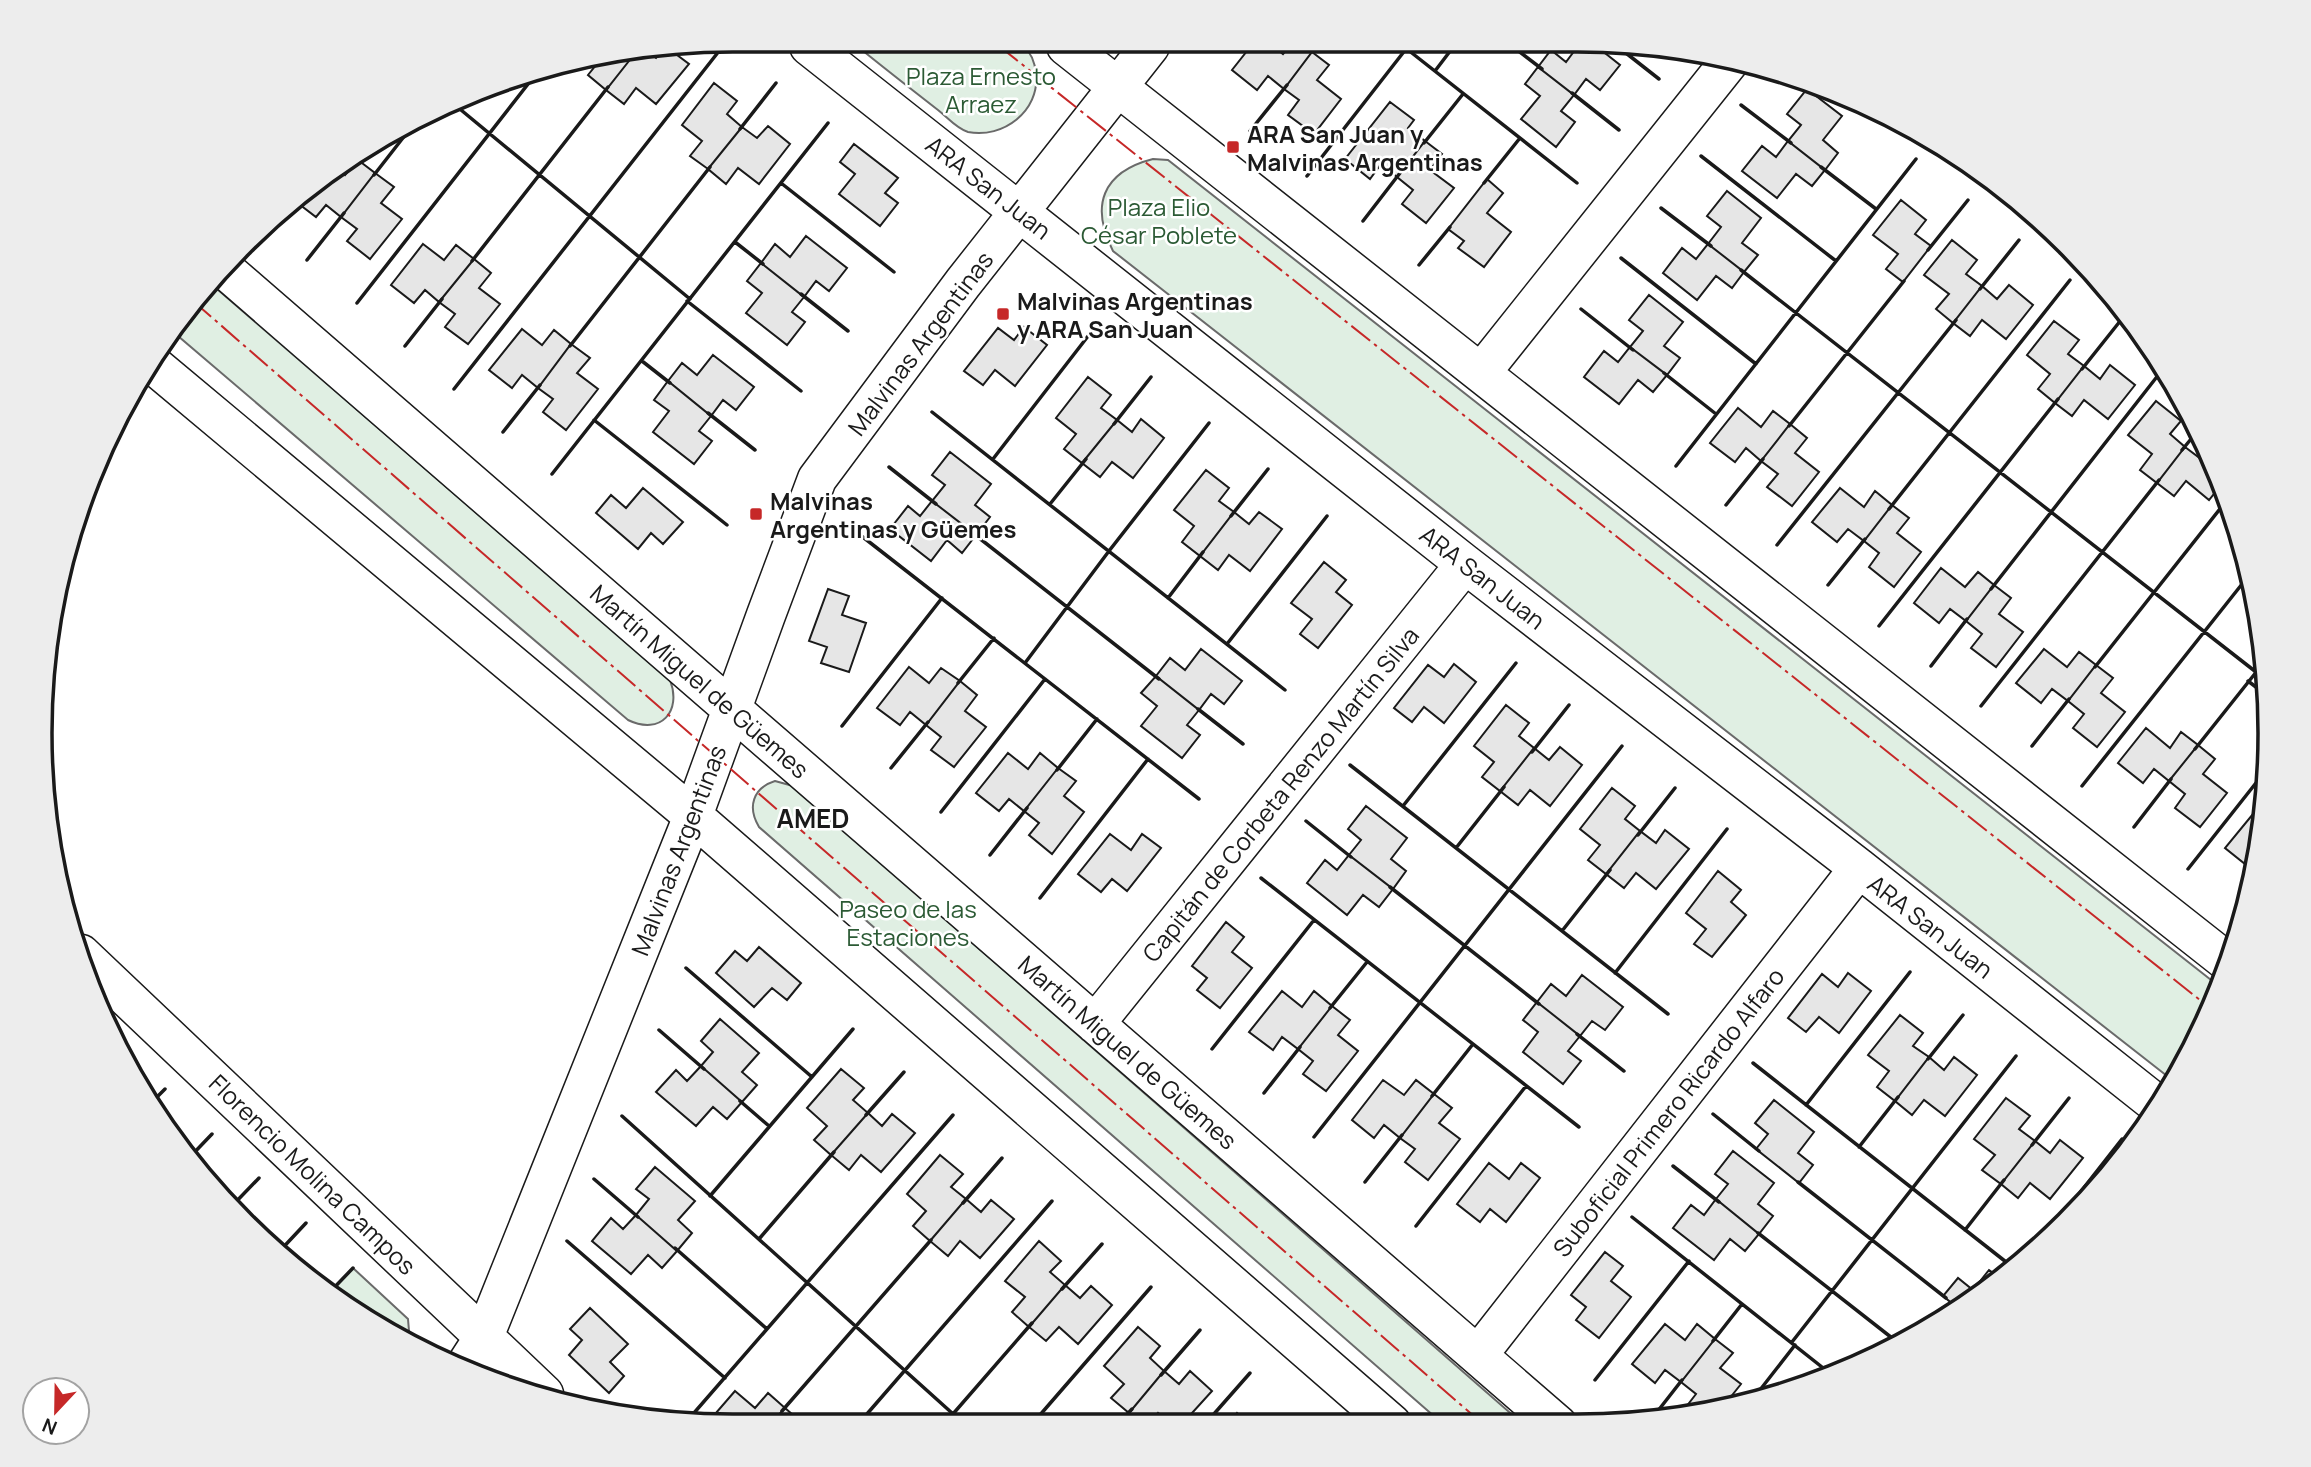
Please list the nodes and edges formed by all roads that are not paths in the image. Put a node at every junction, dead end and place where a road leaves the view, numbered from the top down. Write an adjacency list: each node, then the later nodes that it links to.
1 (817, 52): 6 (street, ARA San Juan)
2 (1074, 52): 5 (street)
3 (1145, 52): 5 (street, Malvinas Argentinas)
4 (1723, 69): 9 (street)
5 (1118, 87): 6 (street, Malvinas Argentinas); 9 (street)
6 (1020, 211): 10 (street, ARA San Juan); 11 (street, Malvinas Argentinas)
7 (230, 274): 11 (street, Martín Miguel de Güemes)
8 (158, 369): 12 (street)
9 (1481, 373): 14 (street)
10 (1465, 564): 13 (street, ARA San Juan); 16 (street, Capitán de Corbeta Renzo Martín Silva)
11 (732, 709): 12 (street, Malvinas Argentinas); 16 (street, Martín Miguel de Güemes)
12 (693, 816): 18 (street, Malvinas Argentinas); 22 (street)
13 (1858, 868): 17 (street, ARA San Juan); 19 (street, Suboficial Primero Ricardo Alfaro)
14 (2221, 956)
15 (94, 967): 18 (street, Florencio Molina Campos)
16 (1095, 1024): 19 (street, Martín Miguel de Güemes)
17 (2151, 1100)
18 (484, 1337): 20 (street, Malvinas Argentinas); 21 (street, Florencio Molina Campos)
19 (1478, 1355): 23 (street, Martín Miguel de Güemes)
20 (469, 1361)
21 (533, 1384)
22 (1381, 1414)
23 (1545, 1414)

